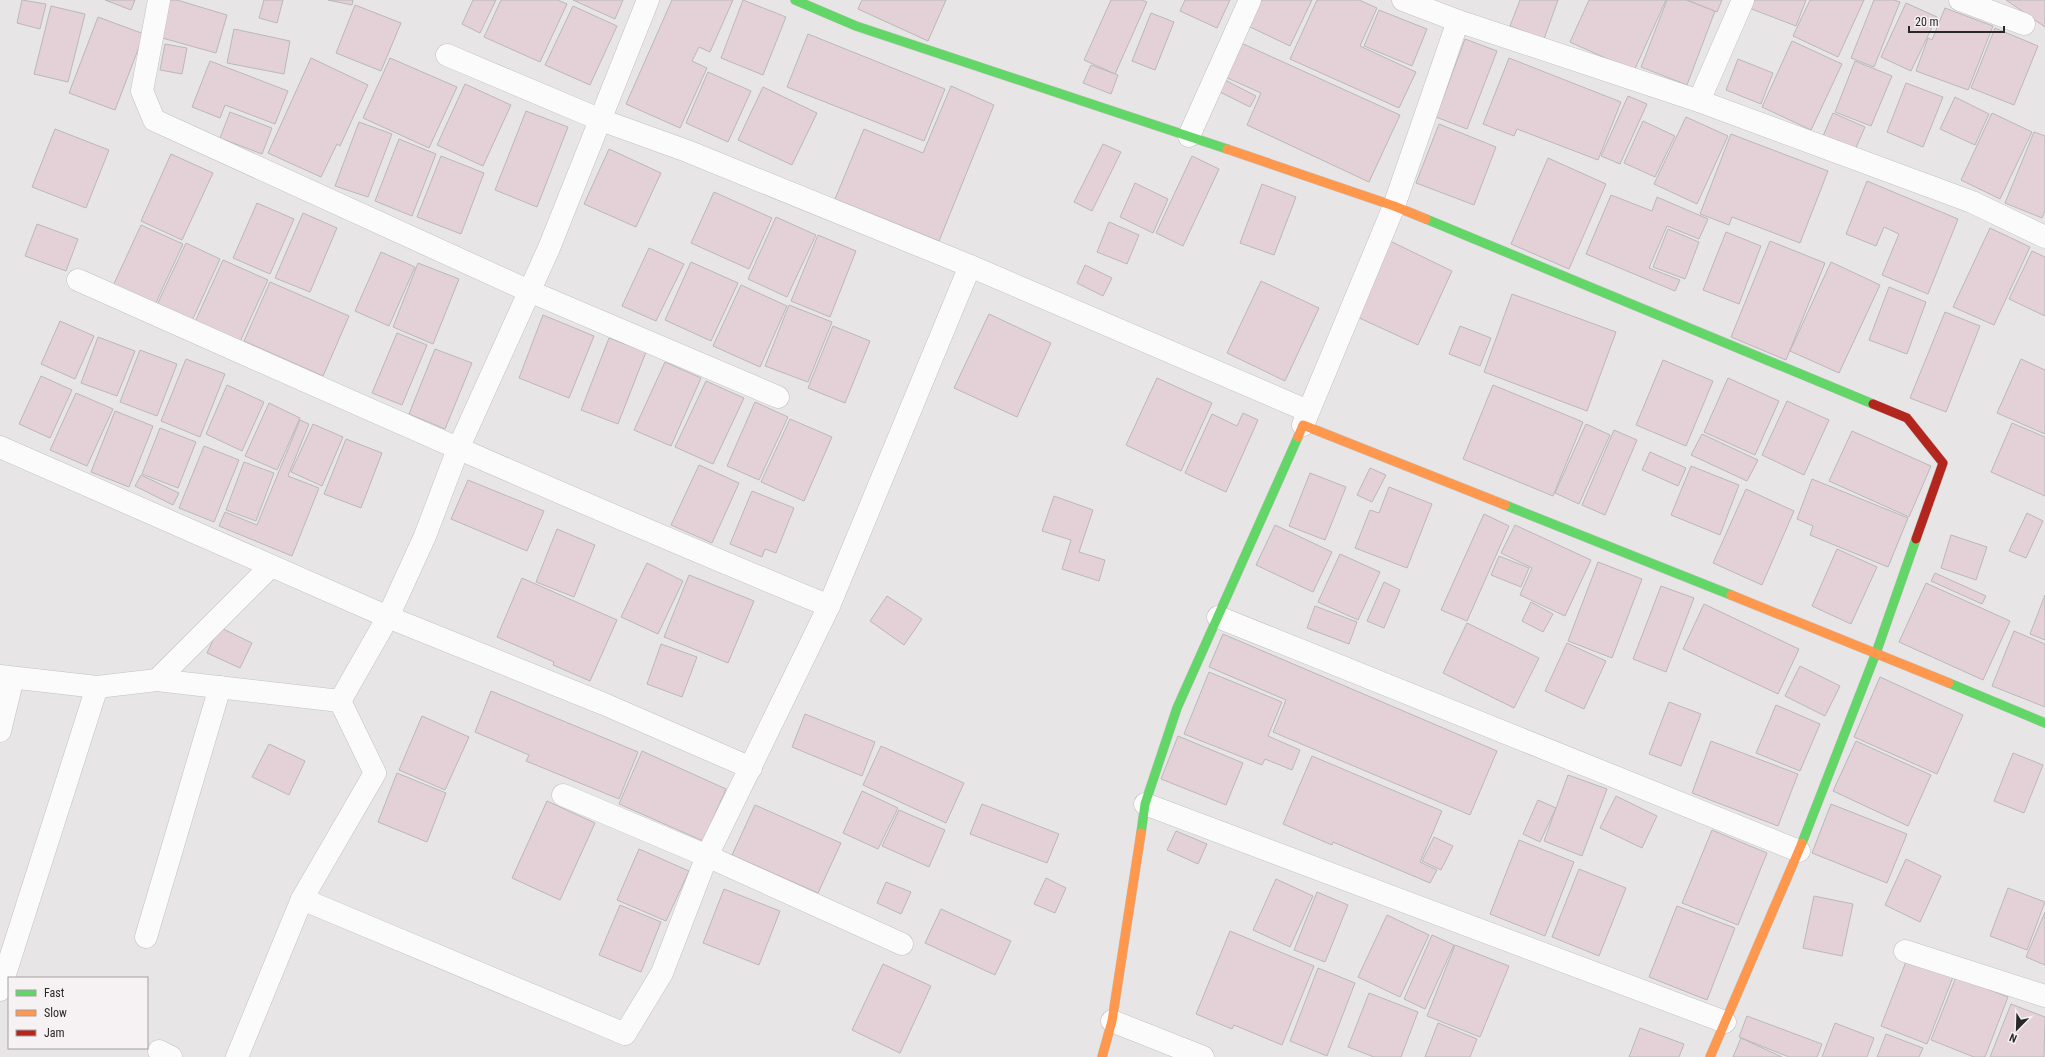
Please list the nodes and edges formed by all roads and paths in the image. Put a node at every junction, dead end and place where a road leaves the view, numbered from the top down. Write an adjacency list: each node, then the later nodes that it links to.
1 (159, 0): 18 (street)
2 (648, 0): 12 (street)
3 (795, 0): 13 (street)
4 (1250, 0): 13 (street)
5 (1403, 0): 8 (street)
6 (1743, 0): 11 (street)
7 (1960, 0): 9 (street)
8 (1458, 21): 11 (street); 14 (street)
9 (2024, 24)
10 (447, 54): 12 (street)
11 (1698, 101): 15 (street)
12 (601, 120): 16 (street); 18 (street)
13 (1189, 136): 14 (street)
14 (1394, 206): 20 (street); 27 (street)
15 (2045, 238)
16 (970, 266): 20 (street); 24 (street)
17 (78, 280): 22 (street)
18 (529, 291): 19 (street); 22 (street)
19 (778, 397)
20 (1306, 418): 26 (street); 27 (street)
21 (0, 447): 23 (street)
22 (458, 449): 24 (street); 25 (street)
23 (271, 566): 25 (street); 29 (street)
24 (829, 606): 35 (street)
25 (388, 617): 32 (street); 35 (street)
26 (1218, 617): 37 (street); 38 (street)
27 (1876, 653): 33 (street); 38 (street)
28 (6, 677): 30 (street); 34 (street)
29 (156, 680): 30 (street); 31 (street)
30 (97, 687): 44 (street)
31 (220, 687): 32 (street); 41 (street)
32 (340, 701): 40 (street)
33 (2045, 723)
34 (0, 730)
35 (751, 768): 39 (street)
36 (563, 795): 39 (street)
37 (1145, 804): 46 (street); 47 (street)
38 (1799, 851): 47 (street)
39 (707, 856): 40 (street); 42 (street)
40 (302, 899): 48 (street)
41 (146, 937)
42 (902, 944)
43 (1905, 951): 45 (street)
44 (0, 990)
45 (2045, 996)
46 (1112, 1021): 49 (street); 50 (street)
47 (1725, 1022): 51 (street)
48 (237, 1057)
49 (1102, 1057)
50 (1203, 1057)
51 (1710, 1057)

